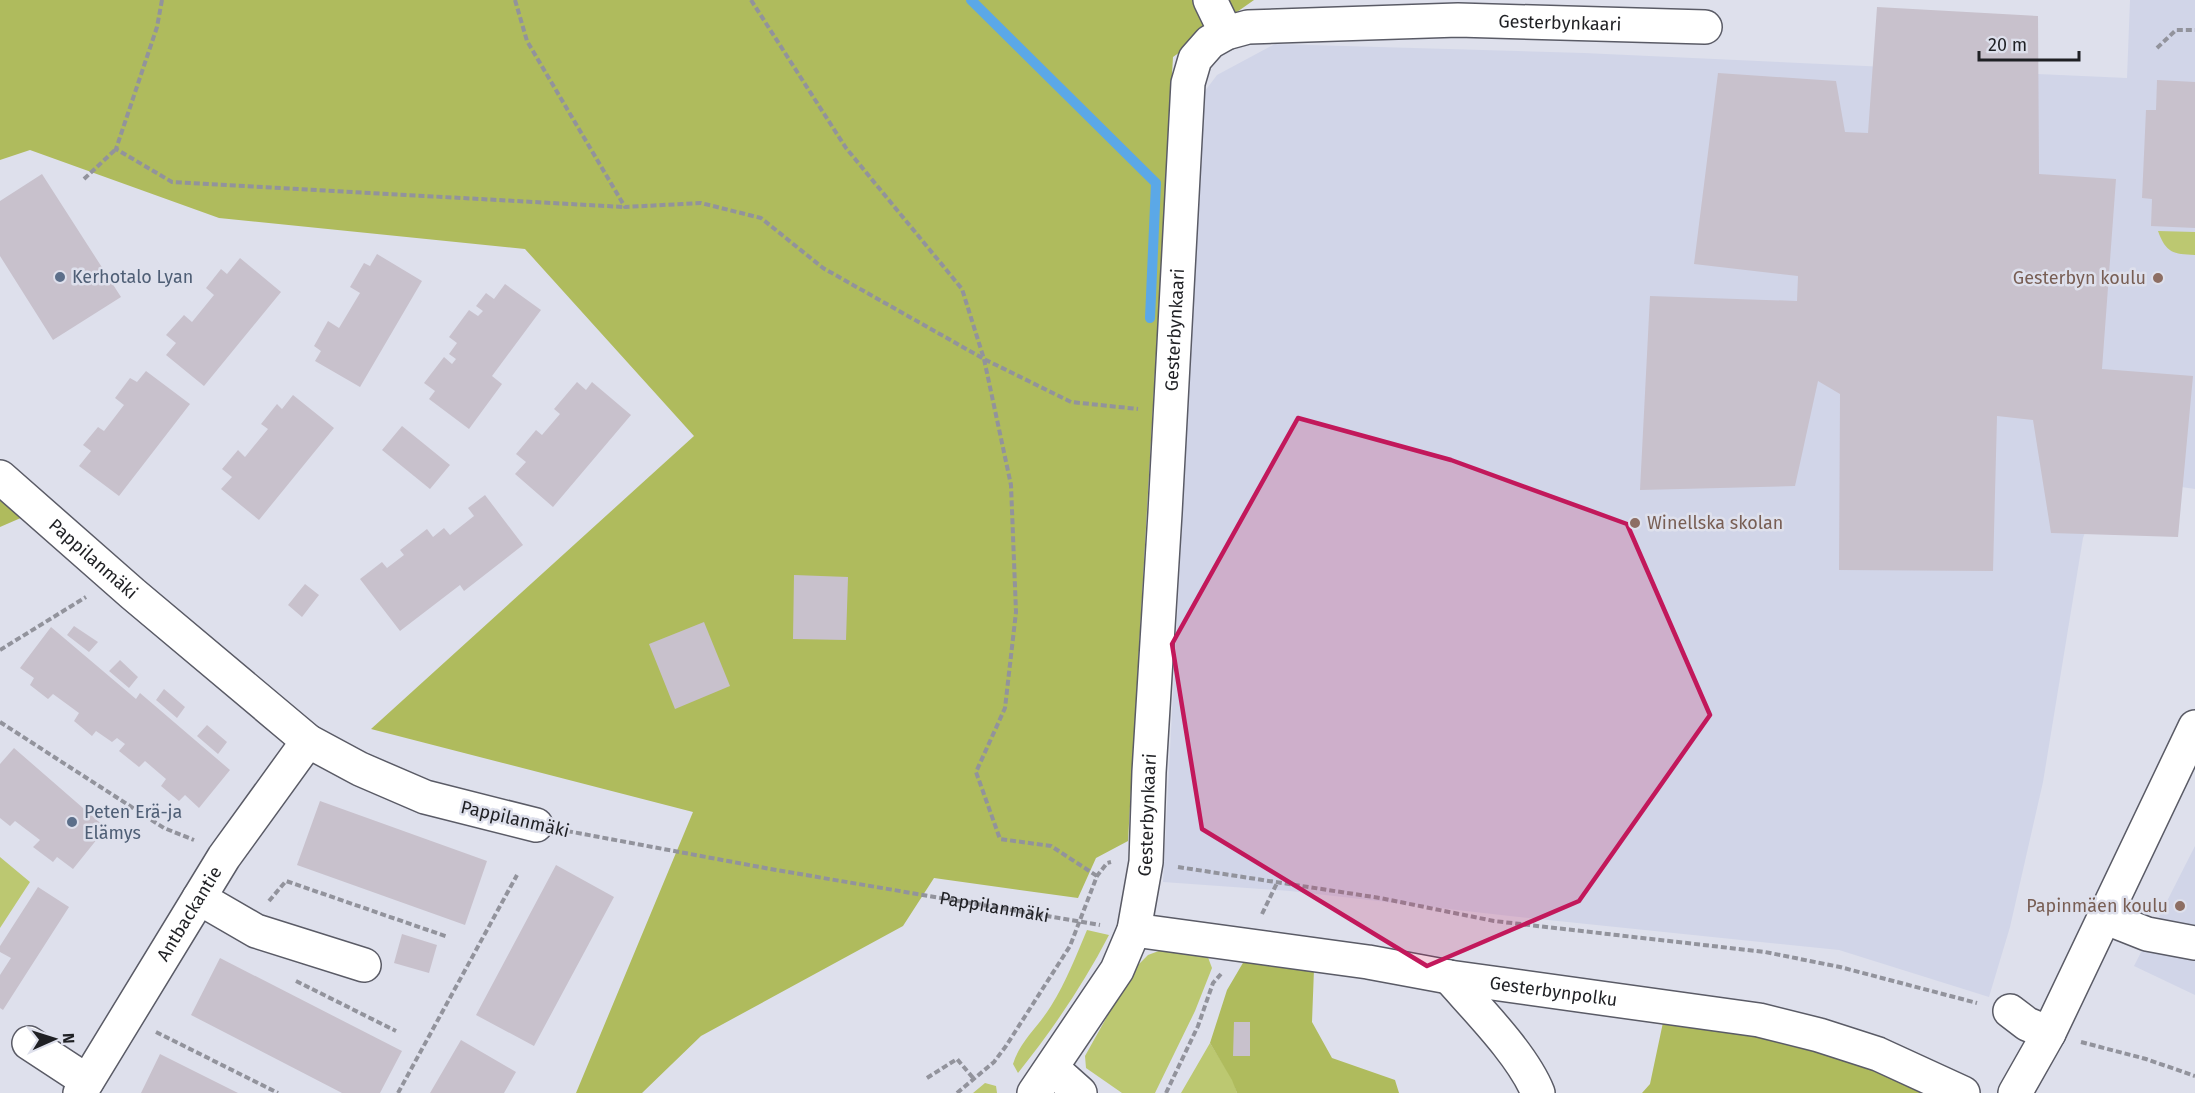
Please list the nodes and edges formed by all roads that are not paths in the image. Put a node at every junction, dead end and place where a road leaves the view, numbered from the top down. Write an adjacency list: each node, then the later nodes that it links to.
1 (1210, 0): 3 (street)
2 (1705, 27): 3 (street, Gesterbynkaari)
3 (1226, 33): 10 (street, Gesterbynkaari)
4 (0, 477): 6 (street, Pappilanmäki)
5 (2195, 727): 9 (street)
6 (308, 741): 7 (street, Pappilanmäki); 8 (street, Antbackantie)
7 (536, 825)
8 (199, 898): 12 (street); 18 (street, Antbackantie)
9 (2104, 917): 11 (street); 15 (street)
10 (1134, 930): 13 (street, Gesterbynpolku); 17 (street, Gesterbynkaari)
11 (2195, 943)
12 (364, 965)
13 (1449, 977): 20 (street); 21 (street, Gesterbynpolku)
14 (2010, 1011): 15 (street)
15 (2049, 1034): 22 (street)
16 (28, 1043): 18 (street)
17 (1043, 1081): 19 (street)
18 (83, 1087)
19 (1080, 1093)
20 (1538, 1093)
21 (1963, 1093)
22 (2015, 1093)

